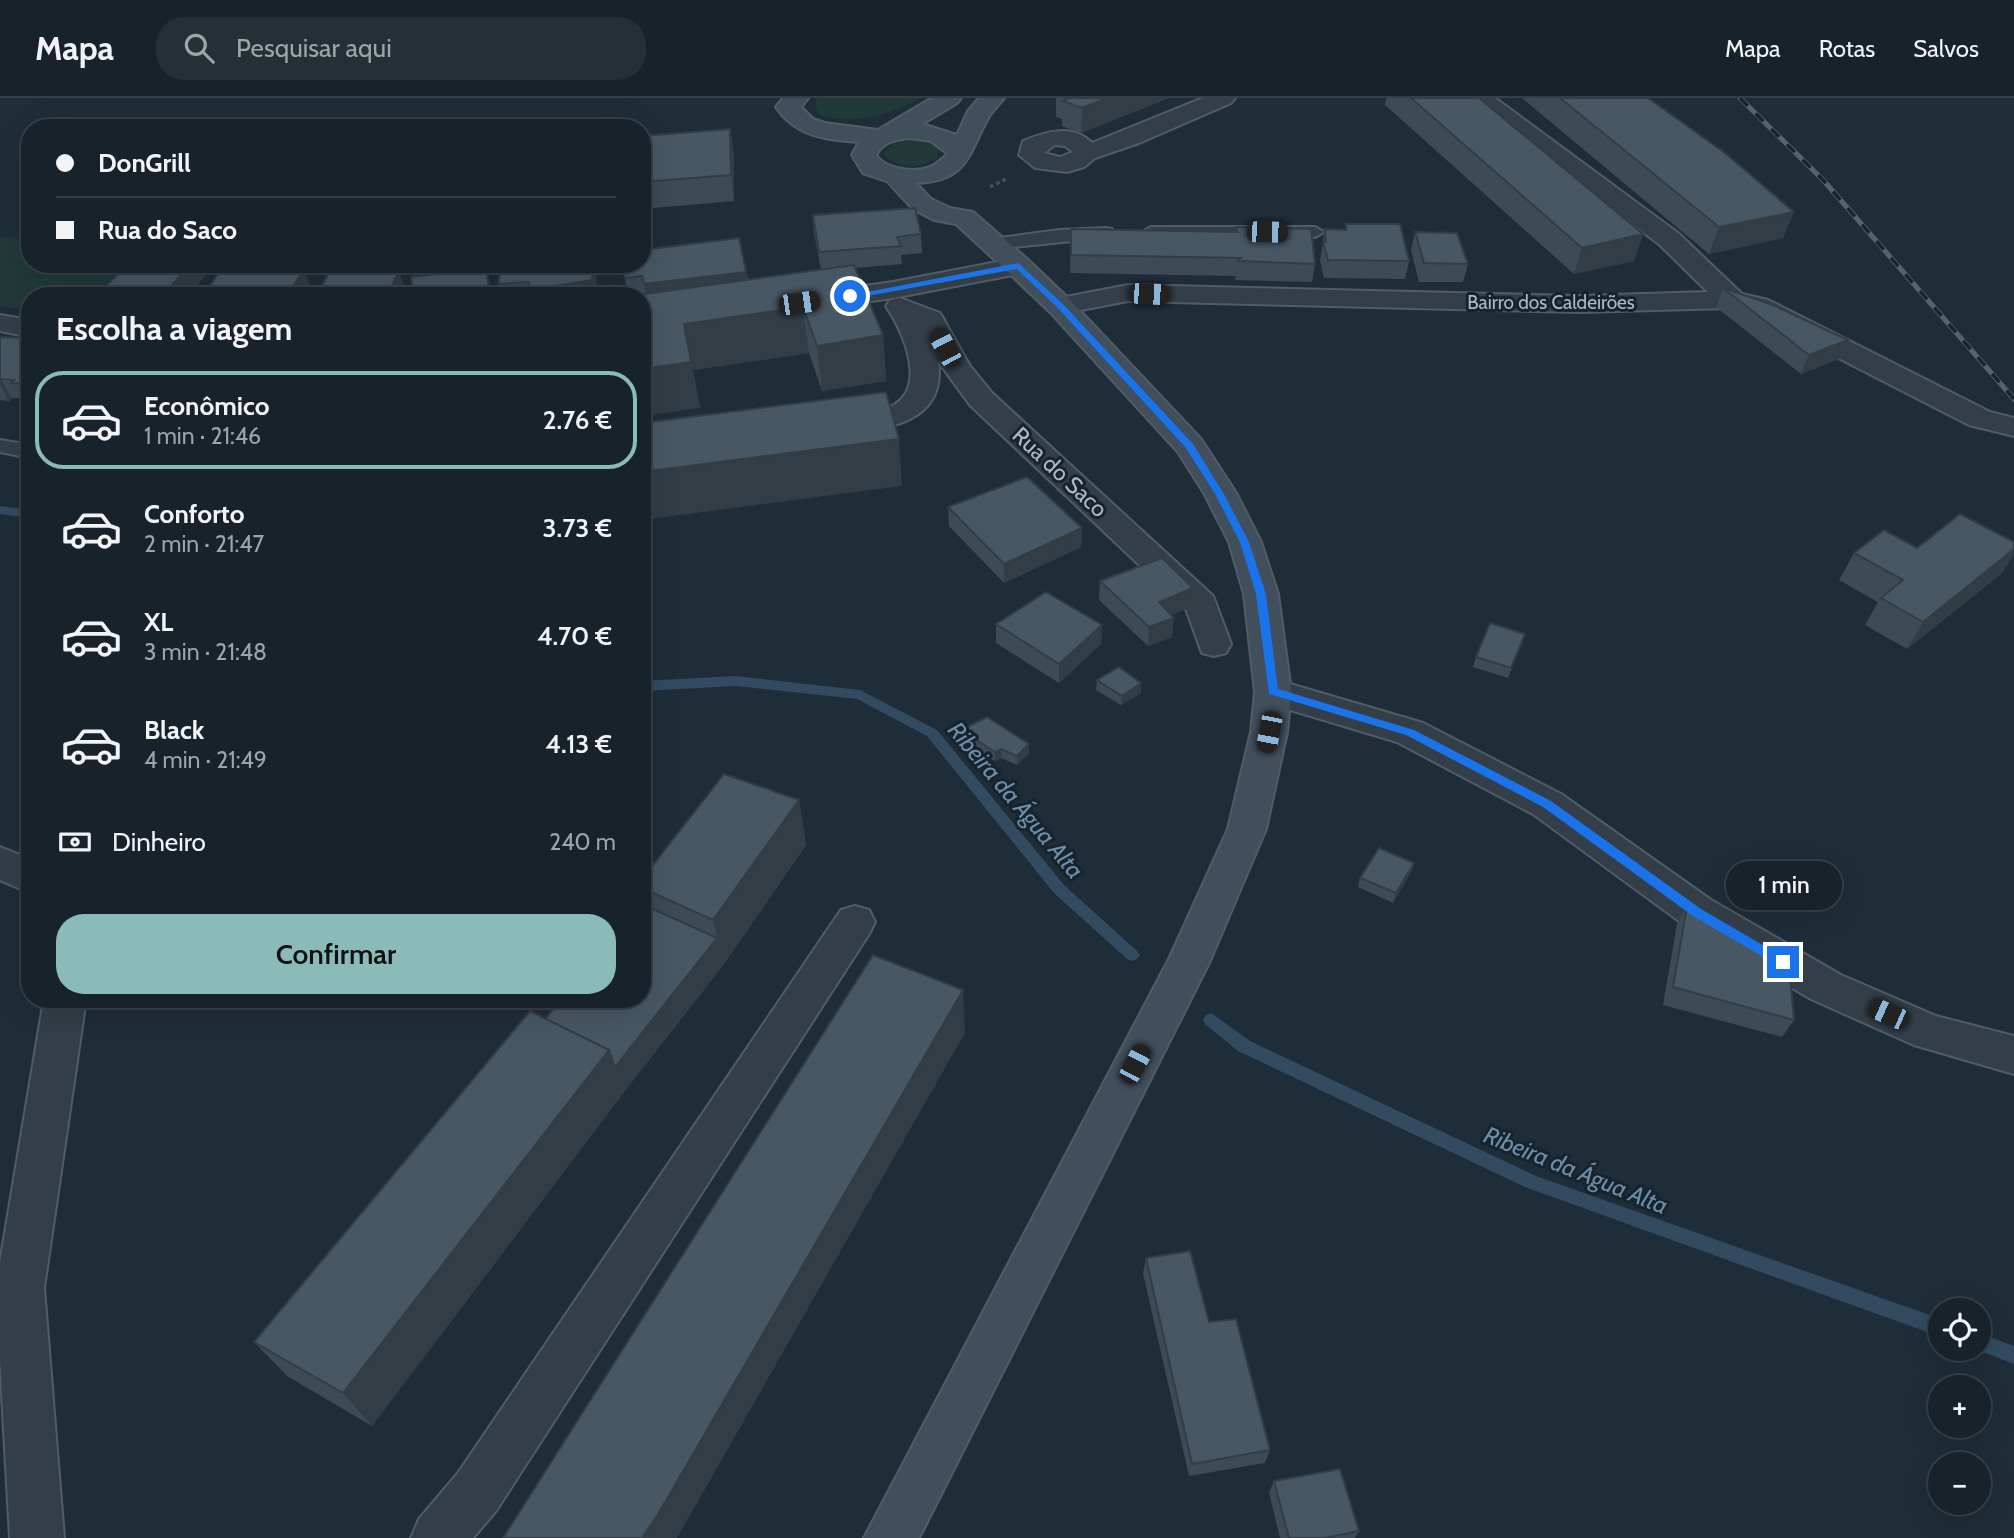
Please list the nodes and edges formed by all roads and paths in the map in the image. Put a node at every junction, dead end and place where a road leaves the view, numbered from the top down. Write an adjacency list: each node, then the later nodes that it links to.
1 (949, 98): 7 (main road)
2 (992, 98): 9 (main road)
3 (1223, 98): 8 (street)
4 (1480, 98): 15 (street)
5 (789, 101): 6 (main road)
6 (805, 127): 7 (main road); 10 (main road)
7 (884, 136): 9 (main road); 10 (main road)
8 (1086, 153)
9 (956, 158): 10 (main road); 11 (main road)
10 (884, 172): 11 (main road)
11 (964, 218): 13 (main road)
12 (1315, 232): 13 (lane)
13 (1006, 255): 14 (street); 17 (main road)
14 (897, 298): 16 (street); 21 (street); 24 (street, Rua do Saco)
15 (1732, 300): 17 (street, Bairro dos Caldeirões); 20 (street, Bairro dos Caldeirões)
16 (785, 305)
17 (1060, 306): 25 (main road)
18 (0, 323): 19 (street)
19 (21, 327)
20 (2011, 427)
21 (809, 428)
22 (0, 446): 23 (lane)
23 (21, 450)
24 (1214, 644)
25 (1273, 692): 30 (street); 33 (main road)
26 (0, 862): 27 (street)
27 (21, 872)
28 (855, 922): 32 (street)
29 (64, 1008): 31 (street)
30 (2014, 1055)
31 (37, 1538)
32 (438, 1538)
33 (891, 1538)

